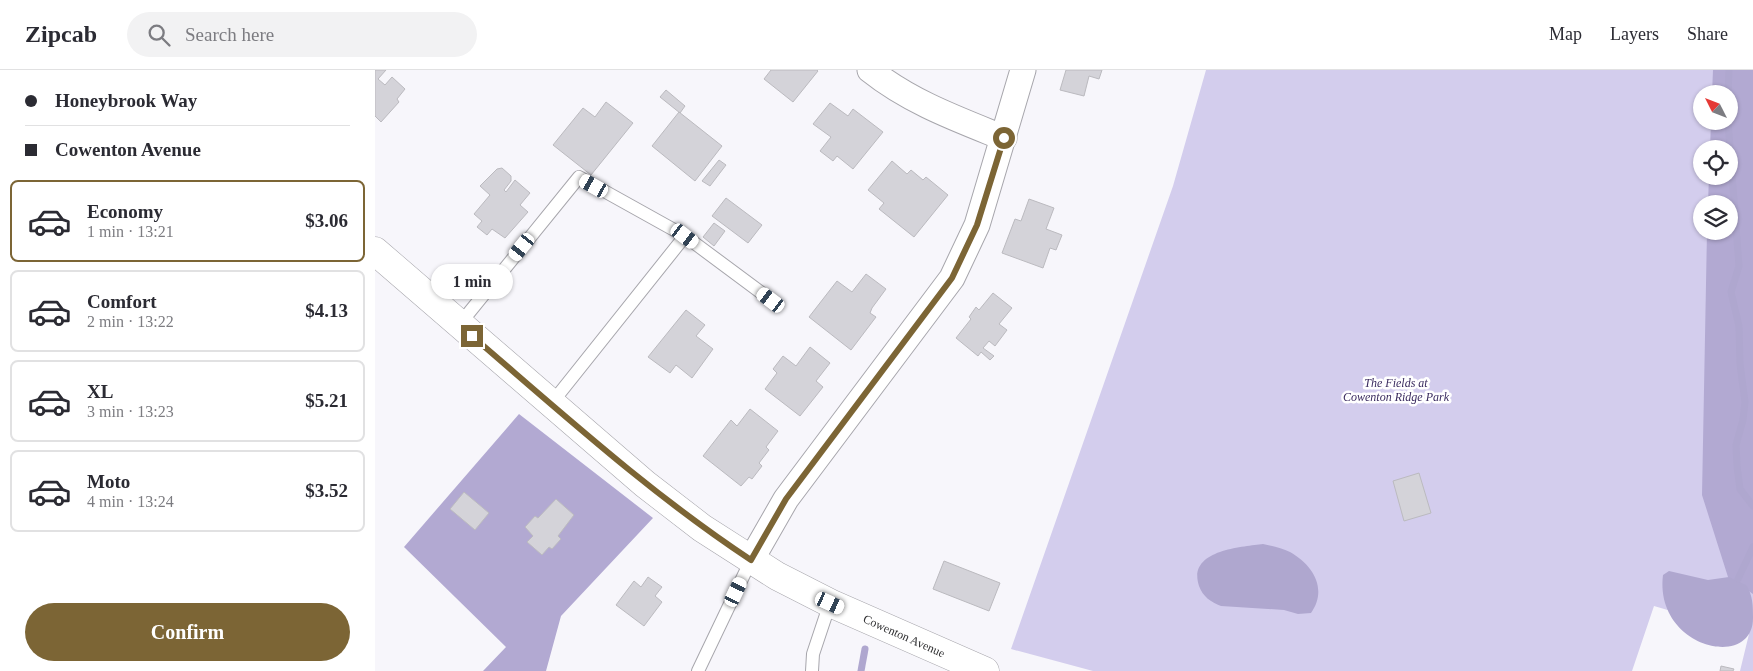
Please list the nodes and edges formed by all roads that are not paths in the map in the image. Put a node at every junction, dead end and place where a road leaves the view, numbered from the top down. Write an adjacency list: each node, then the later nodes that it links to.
1 (870, 70): 3 (street)
2 (1023, 70): 3 (street)
3 (1004, 138): 9 (street)
4 (685, 236): 6 (lane); 7 (lane); 8 (lane)
5 (375, 251): 7 (street, Cowenton Avenue)
6 (771, 300)
7 (459, 325): 8 (street, Cowenton Avenue)
8 (551, 404): 9 (street, Cowenton Avenue)
9 (751, 560): 10 (street, Cowenton Avenue); 11 (lane)
10 (830, 603): 12 (lane); 13 (street, Cowenton Avenue)
11 (698, 671)
12 (812, 671)
13 (985, 671)

